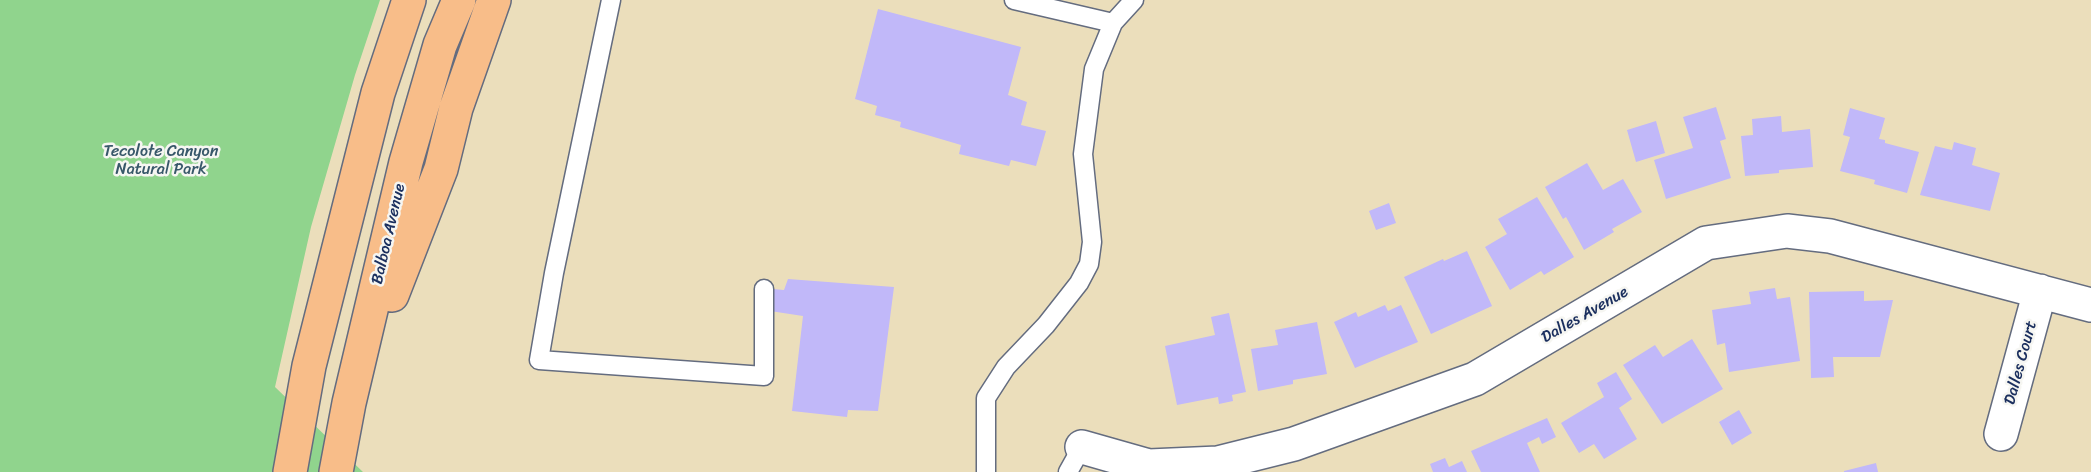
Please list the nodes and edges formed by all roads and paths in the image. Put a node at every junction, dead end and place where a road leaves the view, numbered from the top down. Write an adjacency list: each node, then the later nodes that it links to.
1 (409, 0): 14 (main road)
2 (459, 0): 11 (main road, Balboa Avenue)
3 (494, 0): 11 (main road)
4 (611, 0): 8 (lane)
5 (1014, 0): 7 (lane)
6 (1134, 0): 7 (lane)
7 (1113, 23): 16 (lane)
8 (764, 289)
9 (2040, 291): 10 (street, Dalles Avenue); 12 (street, Dalles Court); 13 (street, Dalles Avenue)
10 (2091, 305)
11 (349, 403): 15 (main road, Balboa Avenue)
12 (2001, 434)
13 (1075, 460)
14 (290, 472)
15 (336, 472)
16 (986, 472)

